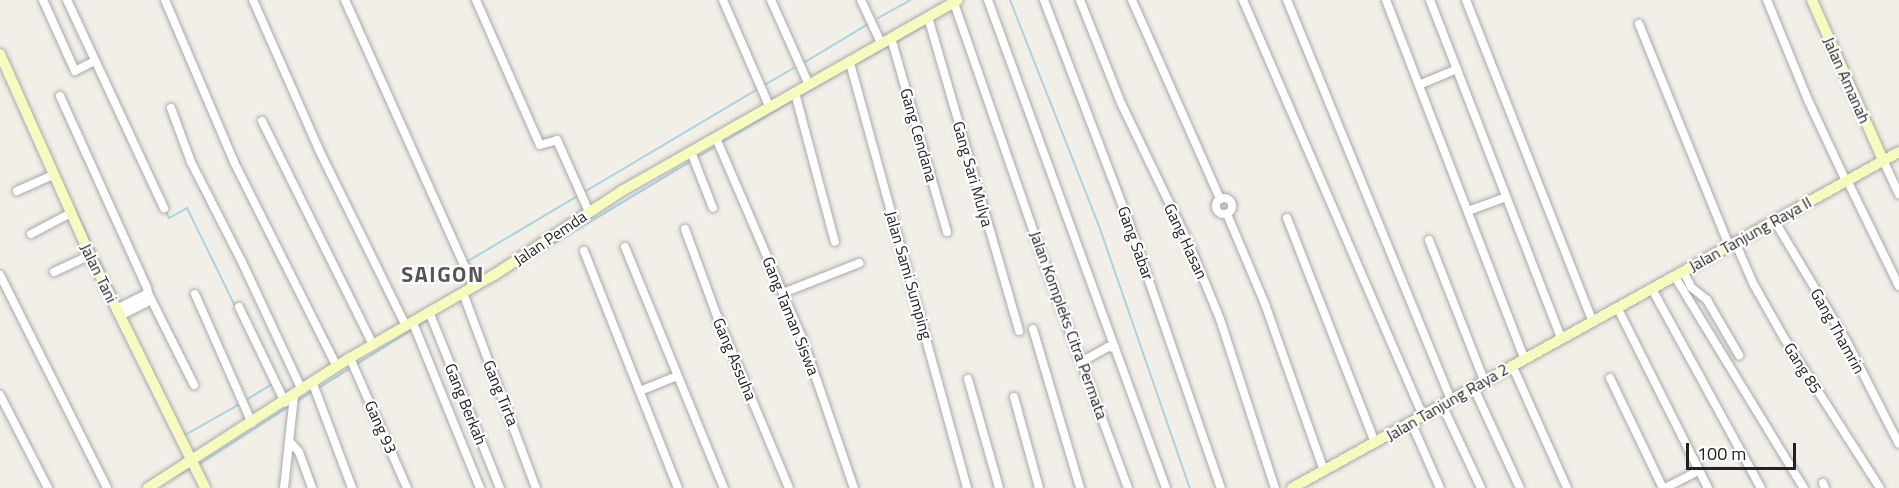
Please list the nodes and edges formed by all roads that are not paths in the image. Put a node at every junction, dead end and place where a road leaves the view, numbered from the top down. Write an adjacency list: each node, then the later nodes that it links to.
1 (43, 0): 27 (street)
2 (67, 0): 27 (street)
3 (165, 0): 89 (street)
4 (253, 0): 78 (street, Gang Berkah)
5 (345, 0): 66 (street)
6 (476, 0): 49 (street)
7 (723, 0): 34 (street)
8 (771, 0): 30 (street)
9 (861, 0): 25 (street)
10 (988, 0): 83 (street)
11 (1044, 0): 132 (street, Gang Sabar)
12 (1080, 0): 133 (street, Gang Hasan)
13 (1132, 0): 109 (street)
14 (1243, 0): 102 (street)
15 (1287, 0): 101 (street)
16 (1386, 0): 31 (street)
17 (1430, 0): 29 (street)
18 (1466, 0): 77 (street)
19 (1767, 0): 42 (street)
20 (1812, 0): 40 (street, Jalan Amanah)
21 (956, 1): 22 (street, Jalan Pemda); 86 (street, Jalan Kompleks Citra Permata)
22 (928, 17): 24 (street, Jalan Pemda); 80 (street, Gang Sari Mulya)
23 (1639, 24): 58 (street, Gang 85)
24 (891, 38): 25 (street, Jalan Pemda); 54 (street, Gang Cendana)
25 (880, 43): 28 (street, Jalan Pemda)
26 (0, 54): 41 (street, Jalan Tani)
27 (95, 61): 46 (street)
28 (850, 63): 30 (street, Jalan Pemda); 126 (street, Jalan Sami Sumping)
29 (1457, 69): 31 (street); 45 (street)
30 (809, 85): 32 (street, Jalan Pemda)
31 (1419, 85): 48 (street)
32 (795, 93): 34 (street, Jalan Pemda); 57 (street)
33 (60, 96): 72 (street)
34 (769, 106): 37 (street, Jalan Pemda)
35 (171, 108): 100 (street)
36 (262, 122): 82 (street)
37 (719, 143): 38 (street, Jalan Pemda); 69 (street, Gang Taman Siswa)
38 (691, 152): 47 (street); 49 (street, Jalan Pemda)
39 (1899, 152): 40 (street, Jalan Tanjung Raya II)
40 (1884, 160): 42 (street, Jalan Tanjung Raya II); 44 (street)
41 (53, 175): 43 (street); 50 (street, Jalan Tani)
42 (1846, 181): 52 (street, Jalan Tanjung Raya II); 67 (street)
43 (17, 191)
44 (1899, 194)
45 (1506, 197): 48 (street); 81 (street)
46 (164, 208)
47 (713, 208)
48 (1468, 211): 85 (street)
49 (589, 212): 66 (street, Jalan Pemda)
50 (71, 213): 55 (street); 61 (street, Jalan Tani)
51 (1287, 218): 106 (street)
52 (1774, 220): 58 (street, Jalan Tanjung Raya II); 107 (street, Gang Thamrin)
53 (685, 229): 124 (street, Gang Assuha)
54 (947, 232)
55 (31, 234)
56 (1429, 240): 93 (street)
57 (835, 242)
58 (1732, 244): 64 (street, Jalan Tanjung Raya II); 143 (street, Gang 85)
59 (625, 247): 90 (street)
60 (585, 251): 97 (street)
61 (90, 255): 63 (street); 75 (street, Jalan Tani)
62 (859, 263): 69 (street)
63 (54, 272)
64 (1679, 274): 68 (street, Jalan Tanjung Raya II); 84 (street); 142 (street)
65 (0, 275): 112 (street)
66 (473, 285): 71 (street, Jalan Pemda)
67 (1899, 286)
68 (1652, 289): 74 (street, Jalan Tanjung Raya II); 141 (street)
69 (783, 293): 125 (street, Gang Taman Siswa)
70 (195, 294): 104 (street)
71 (464, 295): 76 (street, Jalan Pemda); 121 (street, Gang Tirta)
72 (150, 297): 75 (street); 94 (street)
73 (239, 307): 100 (street)
74 (1617, 307): 77 (street, Jalan Tanjung Raya II); 110 (street)
75 (123, 310): 108 (street, Jalan Tani)
76 (431, 316): 78 (street, Jalan Pemda); 120 (street, Gang Berkah)
77 (1597, 317): 81 (street, Jalan Tanjung Raya 2)
78 (412, 326): 82 (street, Jalan Pemda); 119 (street, Gang Berkah)
79 (1034, 330): 129 (street)
80 (1019, 331)
81 (1561, 338): 85 (street, Jalan Tanjung Raya 2)
82 (373, 345): 87 (street, Jalan Pemda)
83 (1115, 348): 86 (street); 131 (street)
84 (1739, 355)
85 (1524, 358): 88 (street, Jalan Tanjung Raya 2)
86 (1081, 362): 130 (street, Jalan Kompleks Citra Permata)
87 (352, 363): 89 (street, Jalan Pemda); 118 (street, Gang 93)
88 (1512, 365): 93 (street, Jalan Tanjung Raya 2); 138 (street)
89 (337, 367): 96 (street, Jalan Pemda)
90 (677, 376): 97 (street); 123 (street)
91 (1610, 378): 139 (street)
92 (968, 379): 127 (street)
93 (1484, 380): 95 (street, Jalan Tanjung Raya 2)
94 (194, 386)
95 (1473, 386): 101 (street, Jalan Tanjung Raya 2); 137 (street)
96 (314, 388): 100 (street, Jalan Pemda); 117 (street)
97 (640, 390): 122 (street)
98 (0, 395): 111 (street)
99 (1014, 397): 128 (street)
100 (294, 399): 104 (street, Jalan Pemda); 105 (street)
101 (1447, 402): 102 (street, Jalan Tanjung Raya 2); 136 (street)
102 (1424, 416): 103 (street, Jalan Tanjung Raya 2)
103 (1411, 422): 106 (street, Jalan Tanjung Raya 2); 135 (street)
104 (252, 423): 108 (street, Jalan Pemda)
105 (290, 442): 115 (street); 116 (street)
106 (1376, 443): 109 (street, Jalan Tanjung Raya 2)
107 (1899, 444)
108 (195, 465): 113 (street, Jalan Pemda); 114 (street, Jalan Tani)
109 (1324, 471): 134 (street, Jalan Tanjung Raya 2)
110 (1699, 471): 139 (street); 140 (street)
111 (48, 488)
112 (107, 488)
113 (148, 488)
114 (205, 488)
115 (284, 488)
116 (312, 488)
117 (352, 488)
118 (407, 488)
119 (480, 488)
120 (500, 488)
121 (536, 488)
122 (678, 488)
123 (724, 488)
124 (789, 488)
125 (854, 488)
126 (968, 488)
127 (999, 488)
128 (1039, 488)
129 (1080, 488)
130 (1128, 488)
131 (1166, 488)
132 (1221, 488)
133 (1275, 488)
134 (1292, 488)
135 (1440, 488)
136 (1481, 488)
137 (1520, 488)
138 (1567, 488)
139 (1664, 488)
140 (1708, 488)
141 (1761, 488)
142 (1804, 488)
143 (1881, 488)

